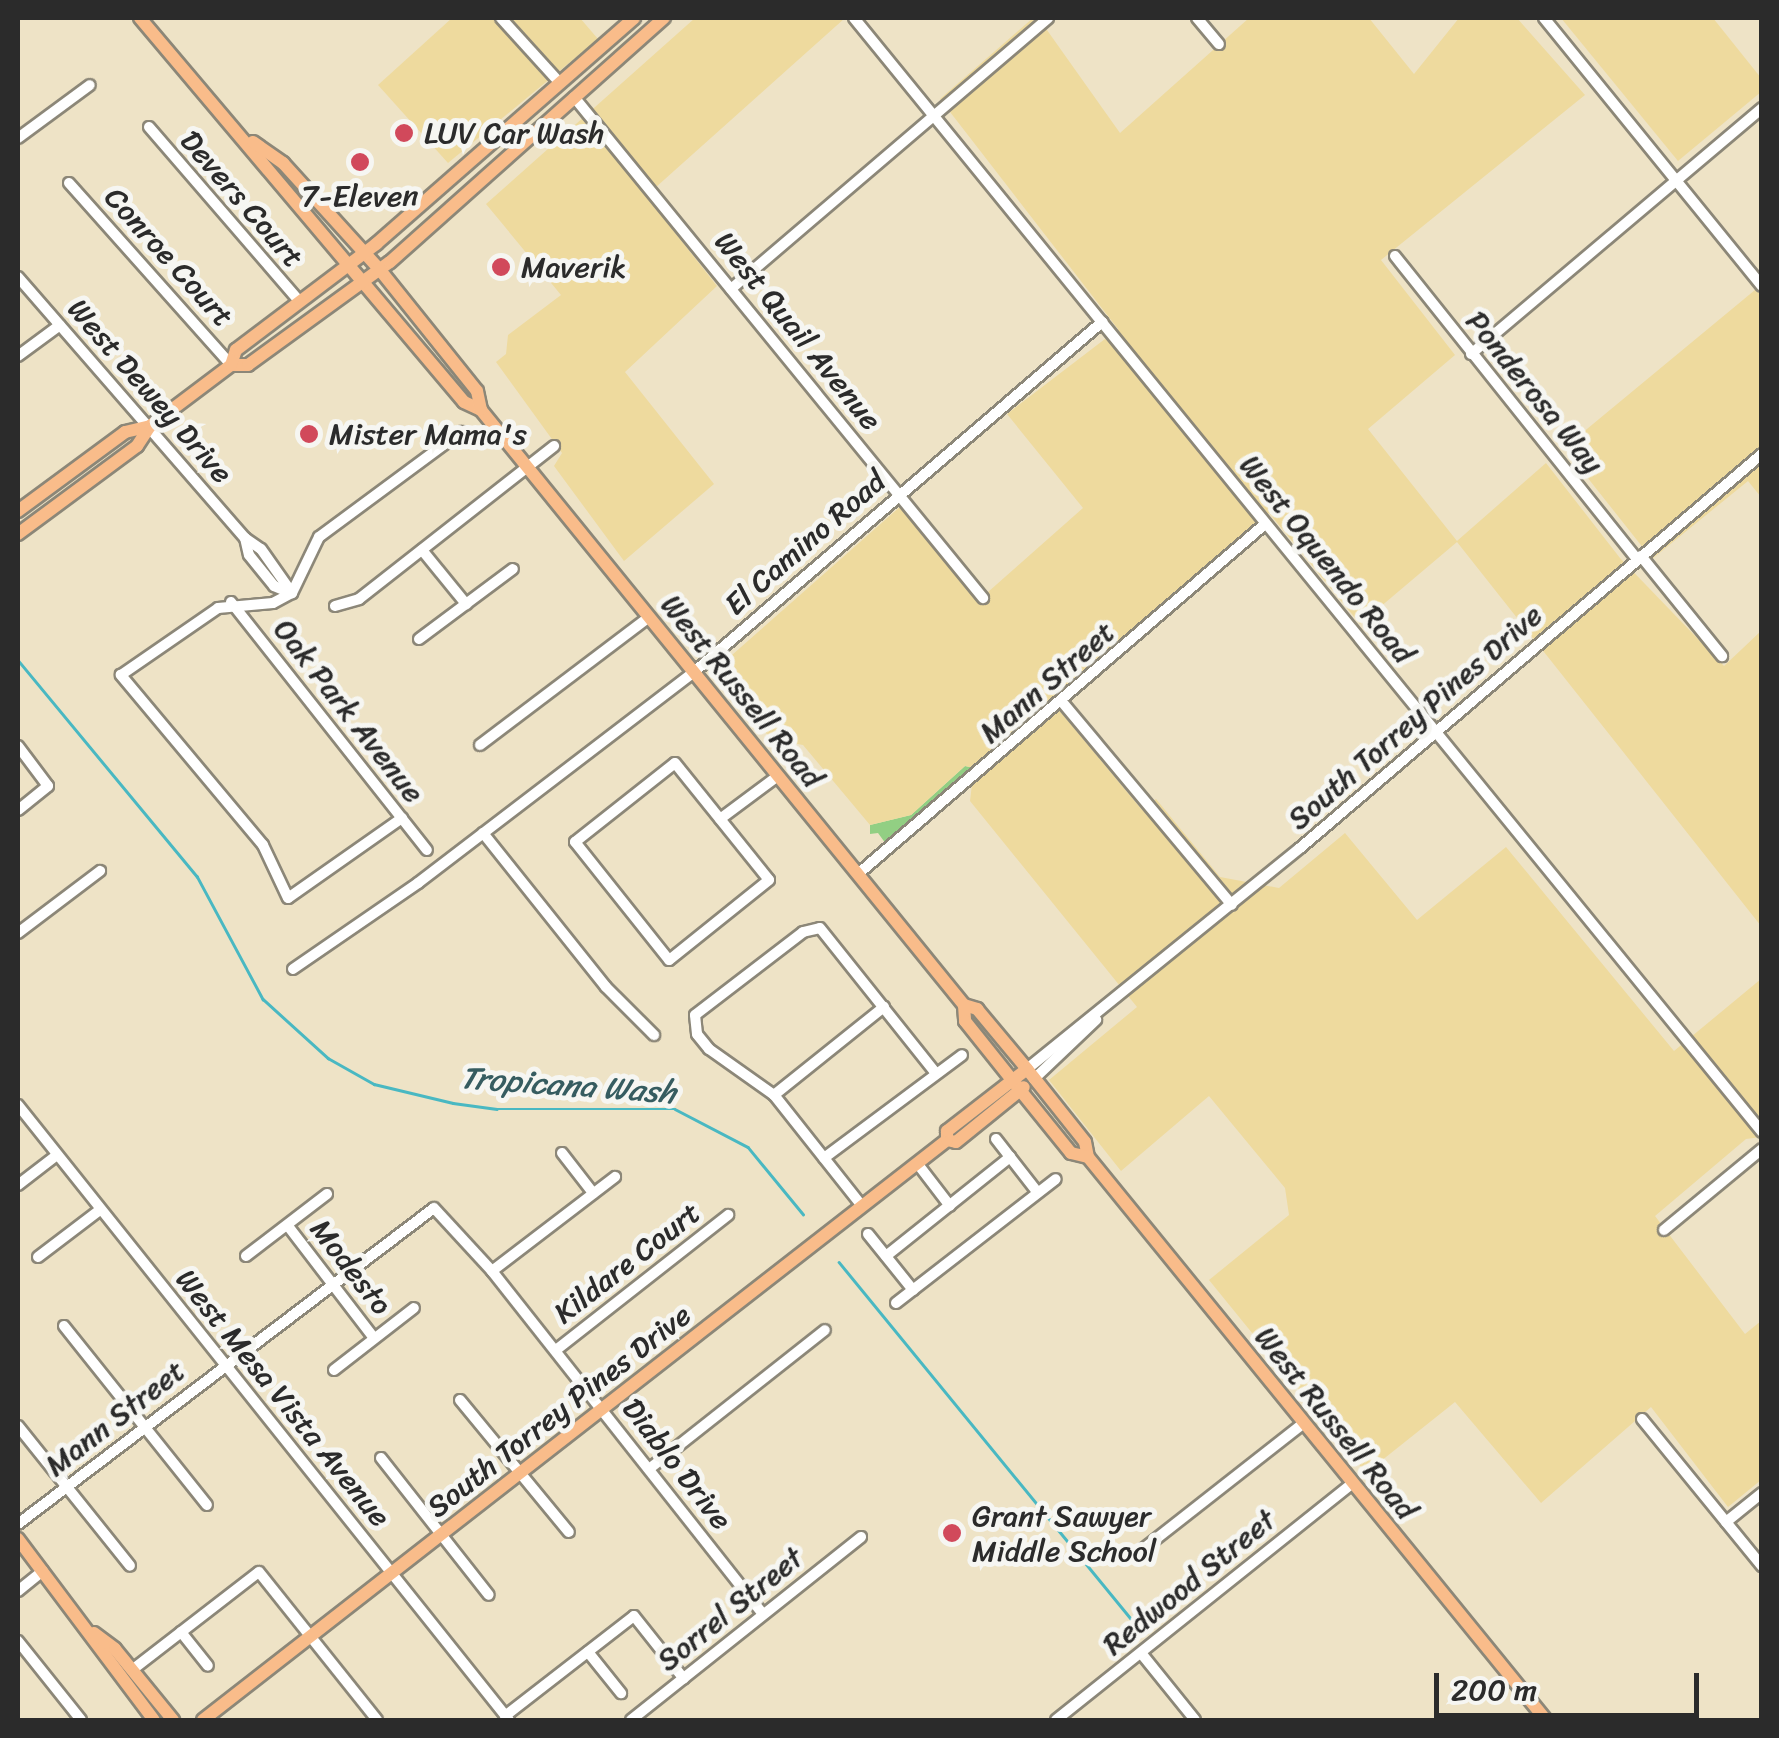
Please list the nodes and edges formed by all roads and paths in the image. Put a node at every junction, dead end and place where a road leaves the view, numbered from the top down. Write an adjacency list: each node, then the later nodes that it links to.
1 (140, 18): 16 (main road, West Russell Road)
2 (501, 18): 10 (street)
3 (634, 18): 10 (main road)
4 (664, 18): 12 (main road)
5 (854, 18): 14 (street, West Oquendo Road)
6 (1048, 18): 14 (street)
7 (1197, 18): 9 (street)
8 (1544, 18): 18 (street)
9 (1219, 44)
10 (560, 83): 20 (main road)
11 (90, 84): 17 (street)
12 (574, 96): 23 (main road); 27 (street, West Quail Avenue)
13 (1762, 108): 18 (street)
14 (934, 117): 27 (street); 29 (street, West Oquendo Road)
15 (150, 128): 28 (street, Devers Court)
16 (248, 137): 20 (main road, West Russell Road); 22 (main road, West Russell Road)
17 (18, 138)
18 (1676, 180): 26 (street); 31 (street)
19 (69, 183): 33 (street, Conroe Court)
20 (365, 253): 22 (main road); 23 (main road, West Russell Road)
21 (1395, 256): 31 (street, Ponderosa Way)
22 (351, 263): 25 (main road, West Russell Road); 28 (main road)
23 (380, 270): 25 (main road); 34 (main road, West Russell Road)
24 (18, 278): 30 (street, West Dewey Drive)
25 (365, 281): 33 (main road); 34 (main road, West Russell Road)
26 (1762, 286)
27 (731, 289): 40 (street, West Quail Avenue)
28 (300, 302): 33 (main road)
29 (1102, 322): 40 (street, El Camino Road); 42 (street, West Oquendo Road)
30 (60, 325): 32 (street); 35 (street, West Dewey Drive)
31 (1471, 354): 45 (street, Ponderosa Way)
32 (18, 356)
33 (232, 365): 35 (main road)
34 (480, 410): 39 (main road, West Russell Road)
35 (150, 426): 41 (main road); 43 (main road); 47 (street, West Dewey Drive)
36 (460, 432): 47 (street)
37 (554, 446): 39 (street)
38 (1762, 454): 45 (street, South Torrey Pines Drive)
39 (528, 468): 44 (street); 52 (main road, West Russell Road)
40 (898, 496): 48 (street, West Quail Avenue); 55 (street, El Camino Road)
41 (18, 511)
42 (1266, 524): 56 (street, Mann Street); 57 (street, West Oquendo Road)
43 (18, 534)
44 (422, 550): 50 (street); 51 (street)
45 (1639, 558): 54 (street, Ponderosa Way); 57 (street, South Torrey Pines Drive)
46 (514, 570): 50 (street)
47 (292, 593): 49 (street)
48 (983, 598)
49 (231, 602): 62 (street, Oak Park Avenue); 62 (street)
50 (466, 604): 53 (street)
51 (335, 606)
52 (649, 617): 55 (main road, West Russell Road); 58 (street)
53 (419, 640)
54 (1722, 656)
55 (694, 672): 60 (main road, West Russell Road); 64 (street, El Camino Road)
56 (1064, 702): 67 (street, Mann Street); 68 (street)
57 (1434, 731): 68 (street, South Torrey Pines Drive); 80 (street, West Oquendo Road)
58 (480, 745)
59 (18, 746): 61 (street)
60 (778, 776): 63 (street); 67 (main road, West Russell Road)
61 (18, 810)
62 (402, 818): 65 (street, Oak Park Avenue)
63 (720, 820): 63 (street)
64 (483, 833): 70 (street, El Camino Road); 73 (street)
65 (428, 850)
66 (100, 871): 69 (street)
67 (858, 874): 71 (main road, West Russell Road)
68 (1232, 905): 76 (street, South Torrey Pines Drive)
69 (18, 932)
70 (293, 969)
71 (964, 1005): 76 (main road, West Russell Road); 77 (main road, West Russell Road)
72 (884, 1008): 75 (street); 78 (street); 78 (street)
73 (654, 1034)
74 (962, 1055): 75 (street)
75 (935, 1072): 87 (street)
76 (1031, 1074): 77 (main road, South Torrey Pines Drive); 86 (main road, West Russell Road)
77 (1016, 1085): 86 (main road, West Russell Road); 88 (main road, South Torrey Pines Drive)
78 (774, 1095): 87 (street)
79 (18, 1106): 84 (street, West Mesa Vista Avenue)
80 (1762, 1132)
81 (996, 1139): 85 (street)
82 (1762, 1149): 101 (street)
83 (562, 1152): 94 (street)
84 (57, 1155): 91 (street); 98 (street, West Mesa Vista Avenue)
85 (1010, 1157): 92 (street); 96 (street)
86 (1088, 1157): 120 (main road, West Russell Road)
87 (824, 1158): 95 (street)
88 (917, 1163): 95 (main road, South Torrey Pines Drive); 96 (street)
89 (614, 1177): 94 (street)
90 (1056, 1179): 92 (street)
91 (18, 1185)
92 (1038, 1193): 108 (street)
93 (327, 1194): 100 (street)
94 (593, 1194): 106 (street)
95 (862, 1206): 118 (main road, South Torrey Pines Drive)
96 (950, 1206): 104 (street)
97 (434, 1208): 106 (street, Diablo Drive); 107 (street, Mann Street)
98 (100, 1210): 105 (street); 115 (street, West Mesa Vista Avenue)
99 (728, 1215): 114 (street, Kildare Court)
100 (288, 1226): 103 (street); 107 (street, Modesto)
101 (1664, 1230)
102 (868, 1234): 104 (street)
103 (246, 1256)
104 (886, 1256): 108 (street)
105 (38, 1257)
106 (492, 1270): 114 (street, Diablo Drive)
107 (331, 1282): 113 (street, Modesto); 115 (street, Mann Street)
108 (913, 1290): 109 (street)
109 (896, 1304)
110 (414, 1308): 113 (street)
111 (64, 1326): 122 (street)
112 (825, 1330): 124 (street)
113 (374, 1338): 116 (street)
114 (556, 1350): 118 (street, Diablo Drive)
115 (224, 1365): 122 (street, Mann Street); 140 (street, West Mesa Vista Avenue)
116 (334, 1370)
117 (460, 1400): 125 (street)
118 (603, 1408): 124 (street, Diablo Drive); 125 (main road, South Torrey Pines Drive)
119 (1642, 1419): 130 (street)
120 (1304, 1423): 126 (main road, West Russell Road); 136 (street)
121 (18, 1426): 127 (street)
122 (144, 1426): 127 (street, Mann Street); 129 (street)
123 (381, 1458): 133 (street)
124 (650, 1468): 143 (street, Diablo Drive)
125 (520, 1473): 132 (street); 133 (main road, South Torrey Pines Drive)
126 (1353, 1483): 149 (street, Redwood Street); 163 (main road, West Russell Road)
127 (66, 1486): 131 (street, Mann Street); 137 (street)
128 (1762, 1493): 130 (street)
129 (207, 1505)
130 (1726, 1522): 138 (street)
131 (18, 1524)
132 (569, 1532)
133 (442, 1534): 140 (main road, South Torrey Pines Drive); 142 (street)
134 (861, 1537): 143 (street, Sorrel Street)
135 (18, 1539): 139 (main road)
136 (1138, 1554)
137 (130, 1566)
138 (1762, 1566)
139 (43, 1571): 141 (street); 144 (main road)
140 (392, 1574): 146 (main road, South Torrey Pines Drive); 154 (street, West Mesa Vista Avenue)
141 (18, 1591)
142 (489, 1594)
143 (764, 1614): 152 (street, Sorrel Street)
144 (92, 1632): 151 (main road); 156 (main road)
145 (181, 1632): 146 (street); 150 (street); 151 (street)
146 (310, 1637): 158 (main road, South Torrey Pines Drive); 159 (street)
147 (18, 1641): 155 (street)
148 (588, 1652): 152 (street); 153 (street); 154 (street)
149 (1141, 1654): 161 (street, Redwood Street); 162 (street)
150 (208, 1666)
151 (132, 1670): 157 (main road)
152 (684, 1679): 160 (street, Sorrel Street)
153 (621, 1692)
154 (507, 1718)
155 (80, 1720)
156 (154, 1720)
157 (173, 1720)
158 (203, 1720)
159 (377, 1720)
160 (631, 1720)
161 (1056, 1720)
162 (1196, 1720)
163 (1546, 1720)

